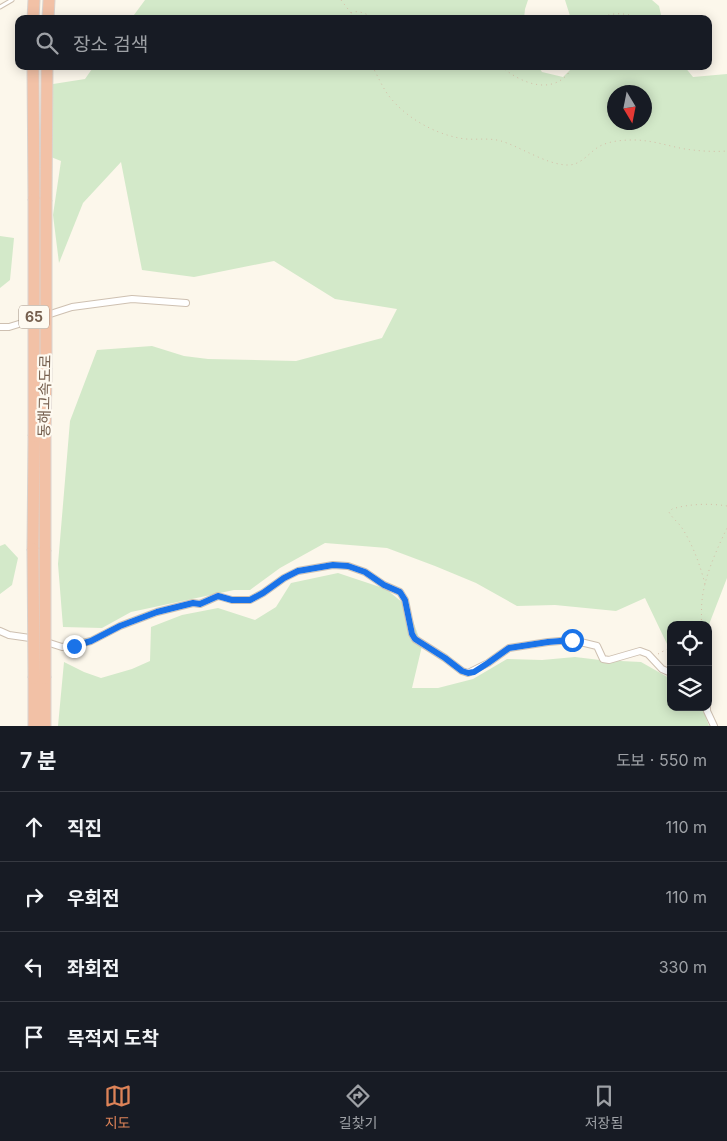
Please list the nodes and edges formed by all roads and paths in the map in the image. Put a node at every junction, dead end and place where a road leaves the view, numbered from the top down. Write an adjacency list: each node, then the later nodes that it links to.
1 (12, 0): 5 (lane)
2 (34, 0): 7 (highway)
3 (49, 0): 8 (highway)
4 (341, 0): 6 (path)
5 (0, 7)
6 (351, 13): 9 (path)
7 (33, 15)
8 (48, 15)
9 (365, 15)
10 (606, 15): 11 (path)
11 (626, 15)
12 (33, 70): 18 (highway, 동해고속도로 / 65)
13 (47, 70): 18 (highway, 동해고속도로 / 65)
14 (374, 70): 17 (path)
15 (506, 70): 16 (path)
16 (571, 70)
17 (727, 151)
18 (40, 200): 29 (highway, 동해고속도로 / 65, bridge)
19 (186, 303): 20 (street)
20 (0, 327)
21 (727, 506): 23 (path)
22 (727, 528): 23 (path)
23 (705, 584): 24 (path)
24 (701, 621)
25 (0, 631): 27 (street)
26 (667, 649): 27 (path)
27 (652, 658): 28 (street)
28 (667, 672)
29 (39, 678): 31 (highway, 동해고속도로 / 65); 32 (highway, 동해고속도로 / 65)
30 (708, 711): 33 (street)
31 (34, 726)
32 (45, 726)
33 (714, 726)

